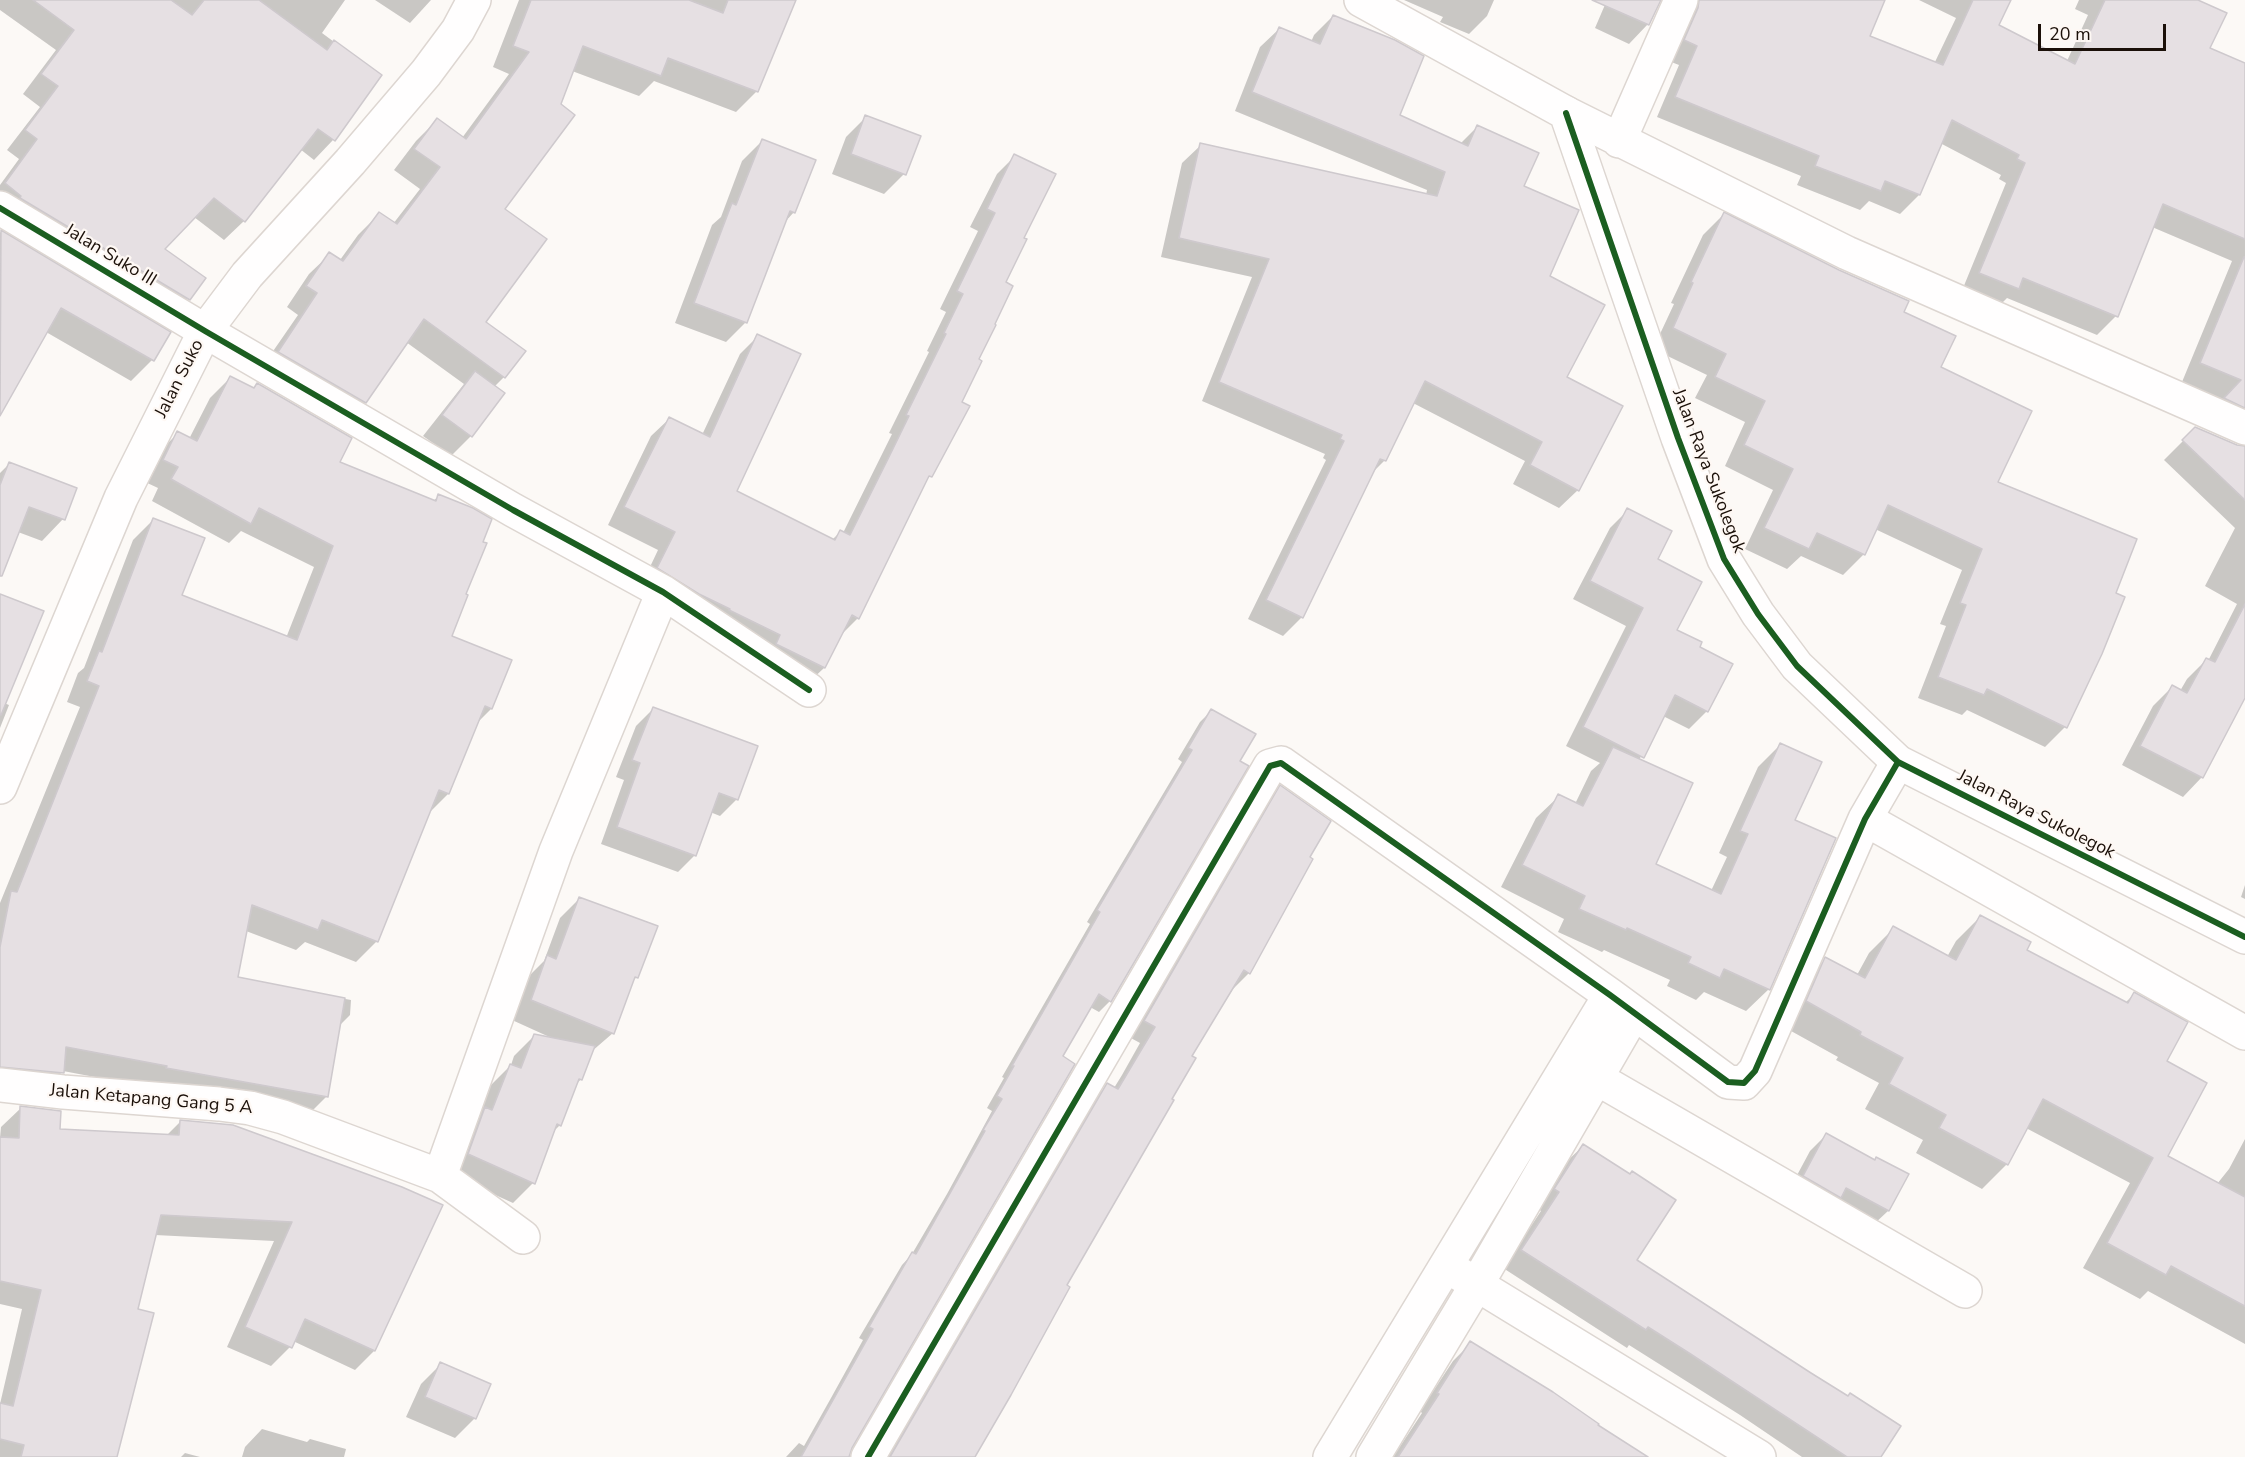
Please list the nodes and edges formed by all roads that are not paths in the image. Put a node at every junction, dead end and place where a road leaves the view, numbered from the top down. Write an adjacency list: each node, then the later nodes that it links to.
1 (474, 0): 7 (street, Jalan Suko)
2 (1360, 0): 4 (street)
3 (1682, 0): 5 (street)
4 (1566, 113): 5 (street); 11 (street, Jalan Raya Sukolegok)
5 (1619, 141): 8 (street)
6 (0, 208): 7 (street, Jalan Suko III)
7 (205, 331): 9 (street, Jalan Suko III); 12 (street, Jalan Suko)
8 (2245, 428)
9 (663, 592): 10 (street, Jalan Suko III); 19 (street)
10 (809, 690)
11 (1898, 762): 13 (street); 14 (street, Jalan Raya Sukolegok)
12 (0, 787)
13 (1865, 819): 15 (street); 16 (street)
14 (2245, 937)
15 (1622, 1004): 17 (street); 25 (street)
16 (2245, 1034)
17 (1583, 1071): 21 (street); 22 (street); 23 (street)
18 (0, 1085): 19 (street, Jalan Ketapang Gang 5 A)
19 (440, 1176): 20 (street, Jalan Ketapang Gang 5 A)
20 (523, 1237)
21 (1446, 1267): 22 (street); 24 (street)
22 (1477, 1284): 26 (street); 27 (street)
23 (1965, 1291)
24 (1335, 1455)
25 (868, 1457)
26 (1373, 1457)
27 (1759, 1457)

